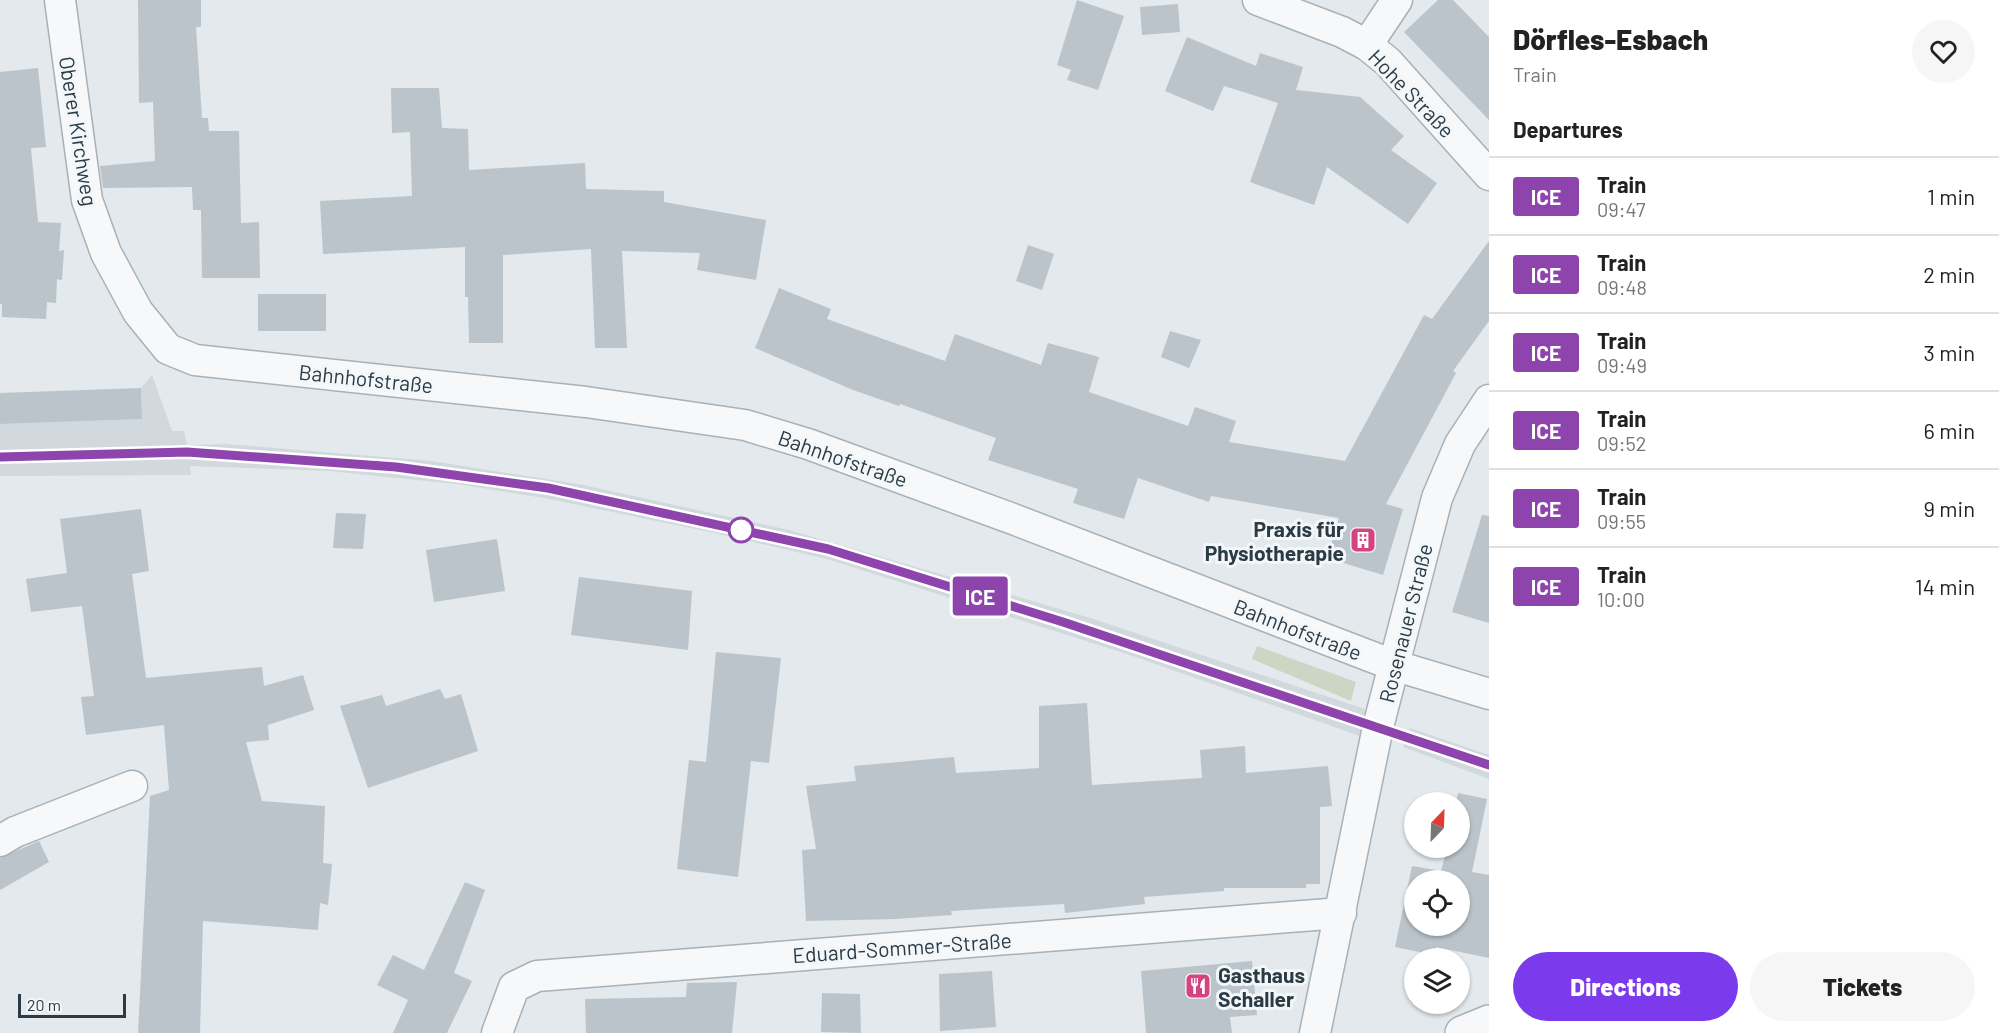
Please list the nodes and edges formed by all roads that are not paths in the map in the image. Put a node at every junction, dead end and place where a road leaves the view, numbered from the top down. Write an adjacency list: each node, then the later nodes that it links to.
1 (60, 0): 6 (street, Oberer Kirchweg)
2 (1258, 0): 4 (street, Hohe Straße)
3 (1397, 0): 4 (street)
4 (1367, 45): 5 (street, Hohe Straße)
5 (1489, 176)
6 (168, 349): 8 (street, Bahnhofstraße)
7 (1489, 400): 8 (street, Rosenauer Straße)
8 (1393, 665): 9 (street, Bahnhofstraße); 12 (street, Rosenauer Straße)
9 (1489, 694)
10 (132, 786): 11 (street)
11 (0, 841)
12 (1341, 913): 14 (street, Eduard-Sommer-Straße); 15 (street, Rosenauer Straße)
13 (1489, 1022): 16 (street)
14 (497, 1033)
15 (1315, 1033)
16 (1462, 1033)

